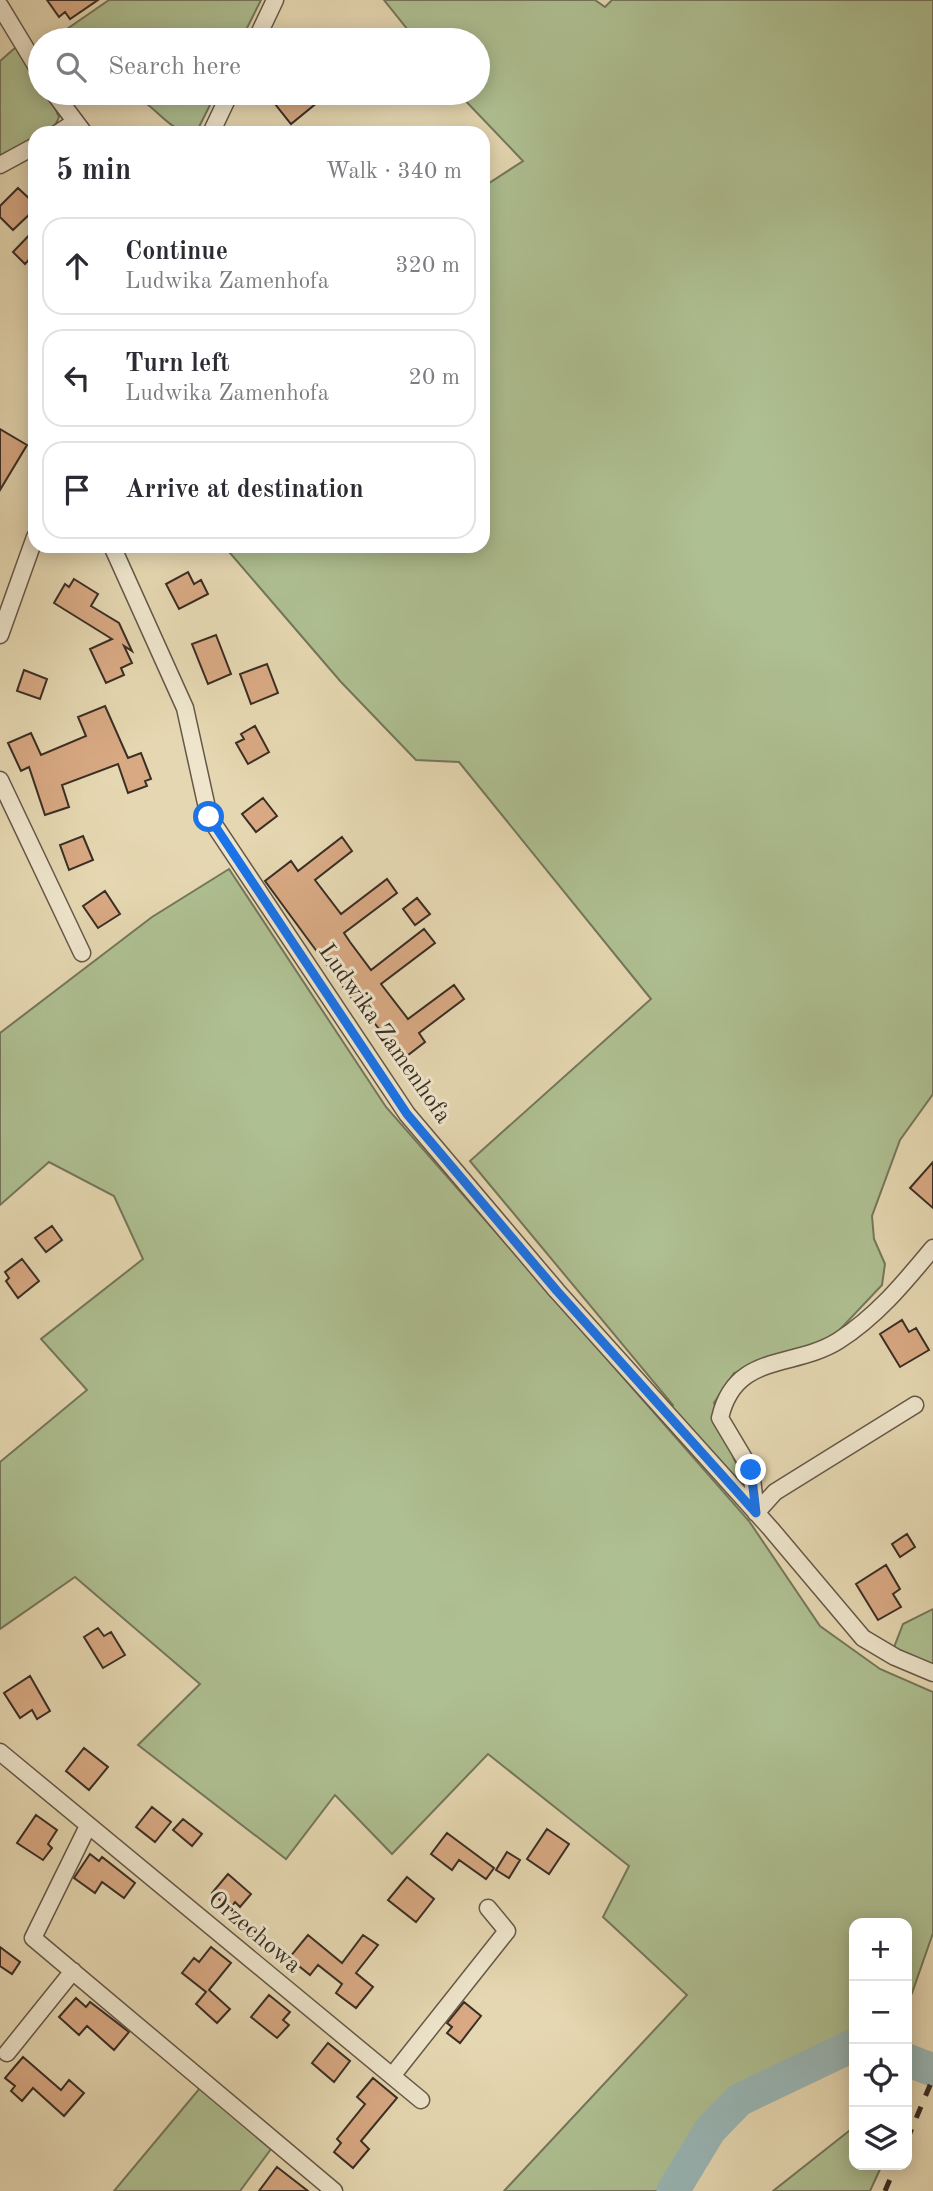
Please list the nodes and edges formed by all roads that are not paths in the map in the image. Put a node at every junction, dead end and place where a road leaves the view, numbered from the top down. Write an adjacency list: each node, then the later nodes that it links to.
1 (275, 0): 3 (street)
2 (0, 6): 4 (street)
3 (262, 28)
4 (28, 52)
5 (63, 105): 7 (street)
6 (224, 105): 8 (street)
7 (78, 126)
8 (214, 126)
9 (28, 150): 10 (street)
10 (0, 165)
11 (29, 553): 13 (street)
12 (115, 553): 18 (street, Ludwika Zamenhofa)
13 (0, 635)
14 (0, 780): 15 (street)
15 (82, 953)
16 (933, 1248): 18 (street)
17 (915, 1405): 18 (street)
18 (756, 1513): 19 (street, Ludwika Zamenhofa)
19 (933, 1673)
20 (0, 1752): 21 (street, Orzechowa)
21 (88, 1826): 23 (street); 25 (street, Orzechowa)
22 (488, 1908): 25 (street)
23 (73, 1971): 24 (street); 27 (street)
24 (7, 2053)
25 (392, 2076): 26 (street, Orzechowa)
26 (421, 2100)
27 (334, 2191)

